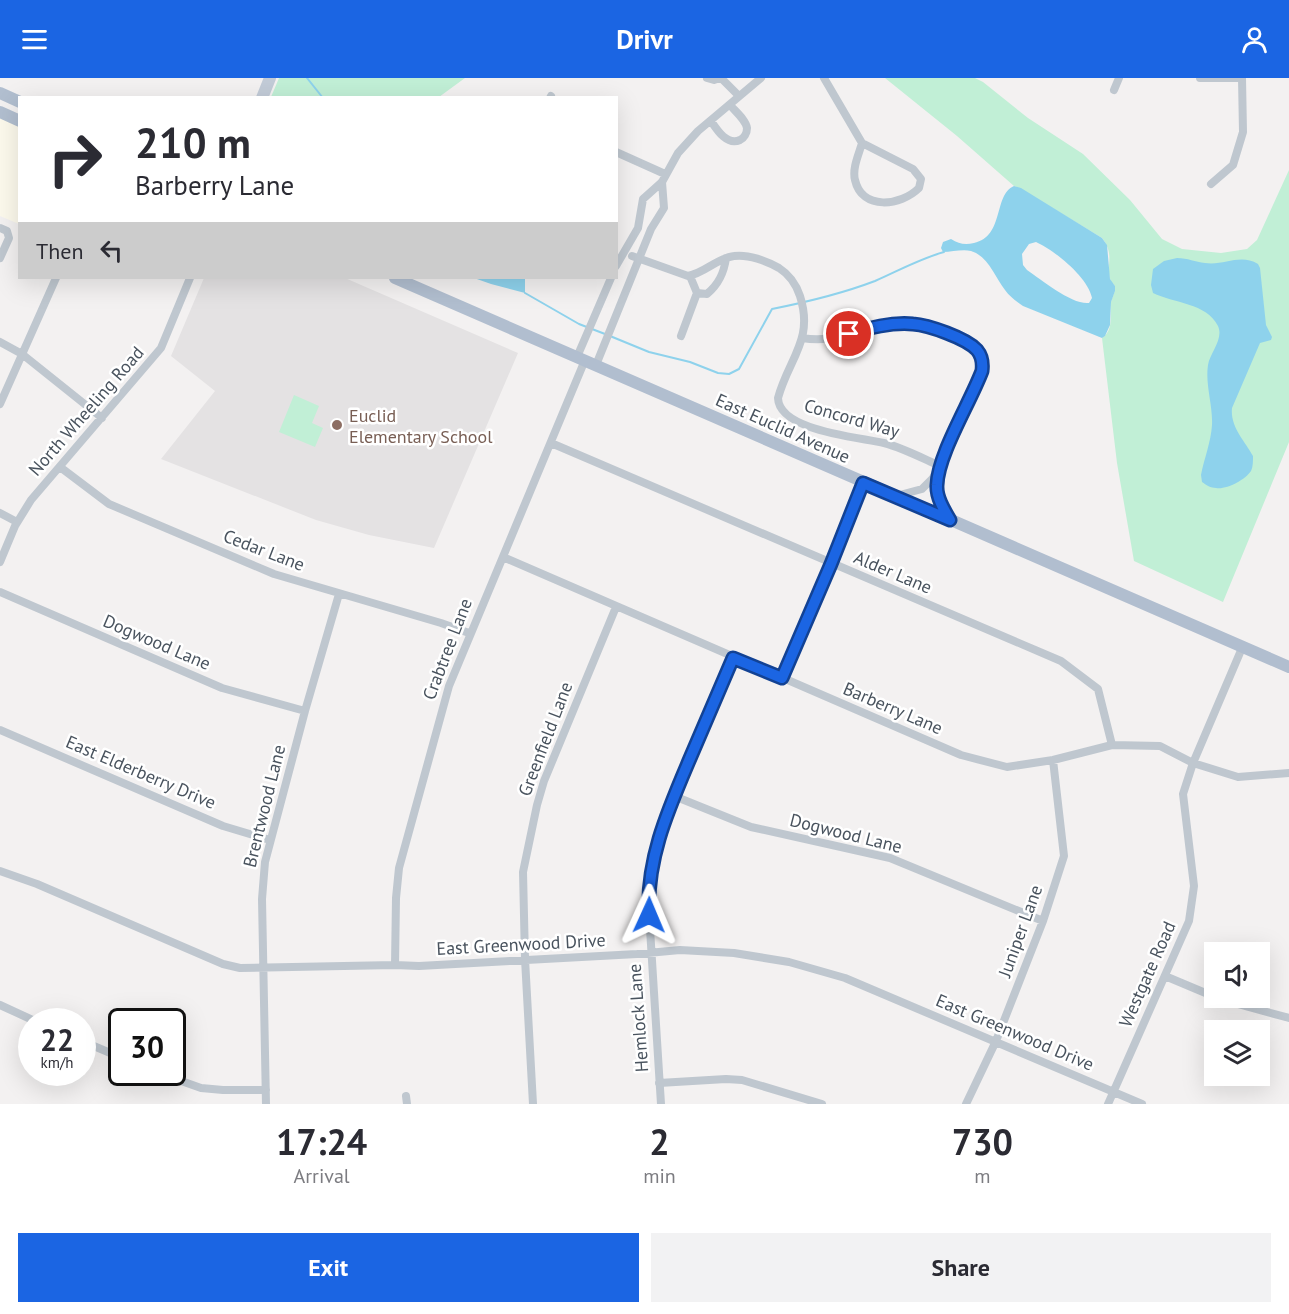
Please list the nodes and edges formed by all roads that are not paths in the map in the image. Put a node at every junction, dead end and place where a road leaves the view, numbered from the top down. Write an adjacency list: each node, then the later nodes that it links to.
1 (270, 78): 11 (street)
2 (706, 78): 3 (street)
3 (721, 78): 12 (street)
4 (760, 78): 12 (street)
5 (824, 78): 18 (street)
6 (1119, 78): 9 (street)
7 (1200, 78): 8 (street)
8 (1241, 78): 21 (street)
9 (1114, 90)
10 (0, 93): 13 (main road)
11 (263, 96)
12 (739, 96): 14 (street)
13 (18, 101)
14 (730, 105): 17 (street); 17 (street)
15 (0, 112): 16 (main road)
16 (18, 120)
17 (711, 121): 20 (street)
18 (862, 143): 18 (street)
19 (618, 153): 20 (street)
20 (664, 178): 23 (street); 26 (street)
21 (1211, 184)
22 (0, 228): 24 (street)
23 (635, 257): 27 (street); 37 (street)
24 (0, 258)
25 (726, 258): 27 (street, Concord Way); 32 (street); 34 (street, Concord Way)
26 (618, 263)
27 (690, 276): 32 (street)
28 (56, 279): 36 (street)
29 (190, 279): 39 (street, North Wheeling Road)
30 (397, 279): 37 (main road, East Euclid Avenue)
31 (610, 279): 37 (street)
32 (697, 293): 33 (street)
33 (681, 336)
34 (802, 338): 41 (street, Concord Way); 41 (street)
35 (0, 342): 36 (street)
36 (22, 354): 38 (street); 39 (street)
37 (586, 361): 40 (street, Crabtree Lane); 43 (main road, East Euclid Avenue)
38 (0, 404)
39 (102, 418): 42 (street, North Wheeling Road)
40 (551, 443): 48 (street, Crabtree Lane); 50 (street, Alder Lane)
41 (940, 466): 44 (street); 46 (street)
42 (60, 467): 47 (street, North Wheeling Road); 52 (street, Cedar Lane)
43 (863, 483): 44 (main road, East Euclid Avenue); 50 (street)
44 (895, 496): 46 (main road, East Euclid Avenue)
45 (0, 513): 47 (street)
46 (950, 520): 55 (main road, East Euclid Avenue)
47 (17, 522): 49 (street, North Wheeling Road)
48 (503, 557): 53 (street, Barberry Lane); 54 (street, Crabtree Lane)
49 (0, 562)
50 (831, 564): 58 (street); 61 (street, Alder Lane)
51 (0, 592): 59 (street, Dogwood Lane)
52 (339, 594): 54 (street, Cedar Lane); 59 (street, Brentwood Lane)
53 (616, 607): 56 (street, Barberry Lane); 70 (street, Greenfield Lane)
54 (469, 633): 71 (street, Crabtree Lane)
55 (1242, 648): 57 (main road, East Euclid Avenue); 63 (street, Westgate Road)
56 (733, 658): 58 (street, Barberry Lane); 65 (street, Hemlock Lane)
57 (1289, 667)
58 (782, 678): 62 (street, Barberry Lane)
59 (305, 711): 66 (street, Brentwood Lane)
60 (0, 730): 66 (street, East Elderberry Drive)
61 (1112, 745): 62 (street, Barberry Lane); 63 (street, Barberry Lane)
62 (1053, 760): 68 (street, Juniper Lane)
63 (1193, 763): 64 (street, Barberry Lane); 73 (street, Westgate Road)
64 (1289, 773)
65 (674, 796): 68 (street, Dogwood Lane); 69 (street, Hemlock Lane)
66 (270, 840): 72 (street, Brentwood Lane)
67 (0, 871): 72 (street, East Greenwood Drive)
68 (1043, 921): 79 (street, Juniper Lane)
69 (650, 952): 70 (street, East Greenwood Drive); 79 (street, East Greenwood Drive); 81 (street, Hemlock Lane)
70 (525, 959): 71 (street, East Greenwood Drive); 85 (street, Greenfield Lane)
71 (395, 965): 72 (street, East Greenwood Drive)
72 (264, 968): 82 (street, Brentwood Lane)
73 (1165, 976): 74 (street); 83 (street, Westgate Road)
74 (1204, 992)
75 (0, 1005): 77 (street)
76 (1254, 1008): 78 (street)
77 (18, 1013)
78 (1289, 1018)
79 (996, 1041): 83 (street, East Greenwood Drive); 88 (street, Juniper Lane)
80 (186, 1083): 82 (street)
81 (659, 1083): 86 (street, Hemlock Lane); 87 (street)
82 (266, 1090): 84 (street, Brentwood Lane)
83 (1113, 1091): 89 (street, Westgate Road); 90 (street, East Greenwood Drive)
84 (266, 1104)
85 (533, 1104)
86 (661, 1104)
87 (822, 1104)
88 (966, 1104)
89 (1108, 1104)
90 (1142, 1104)

